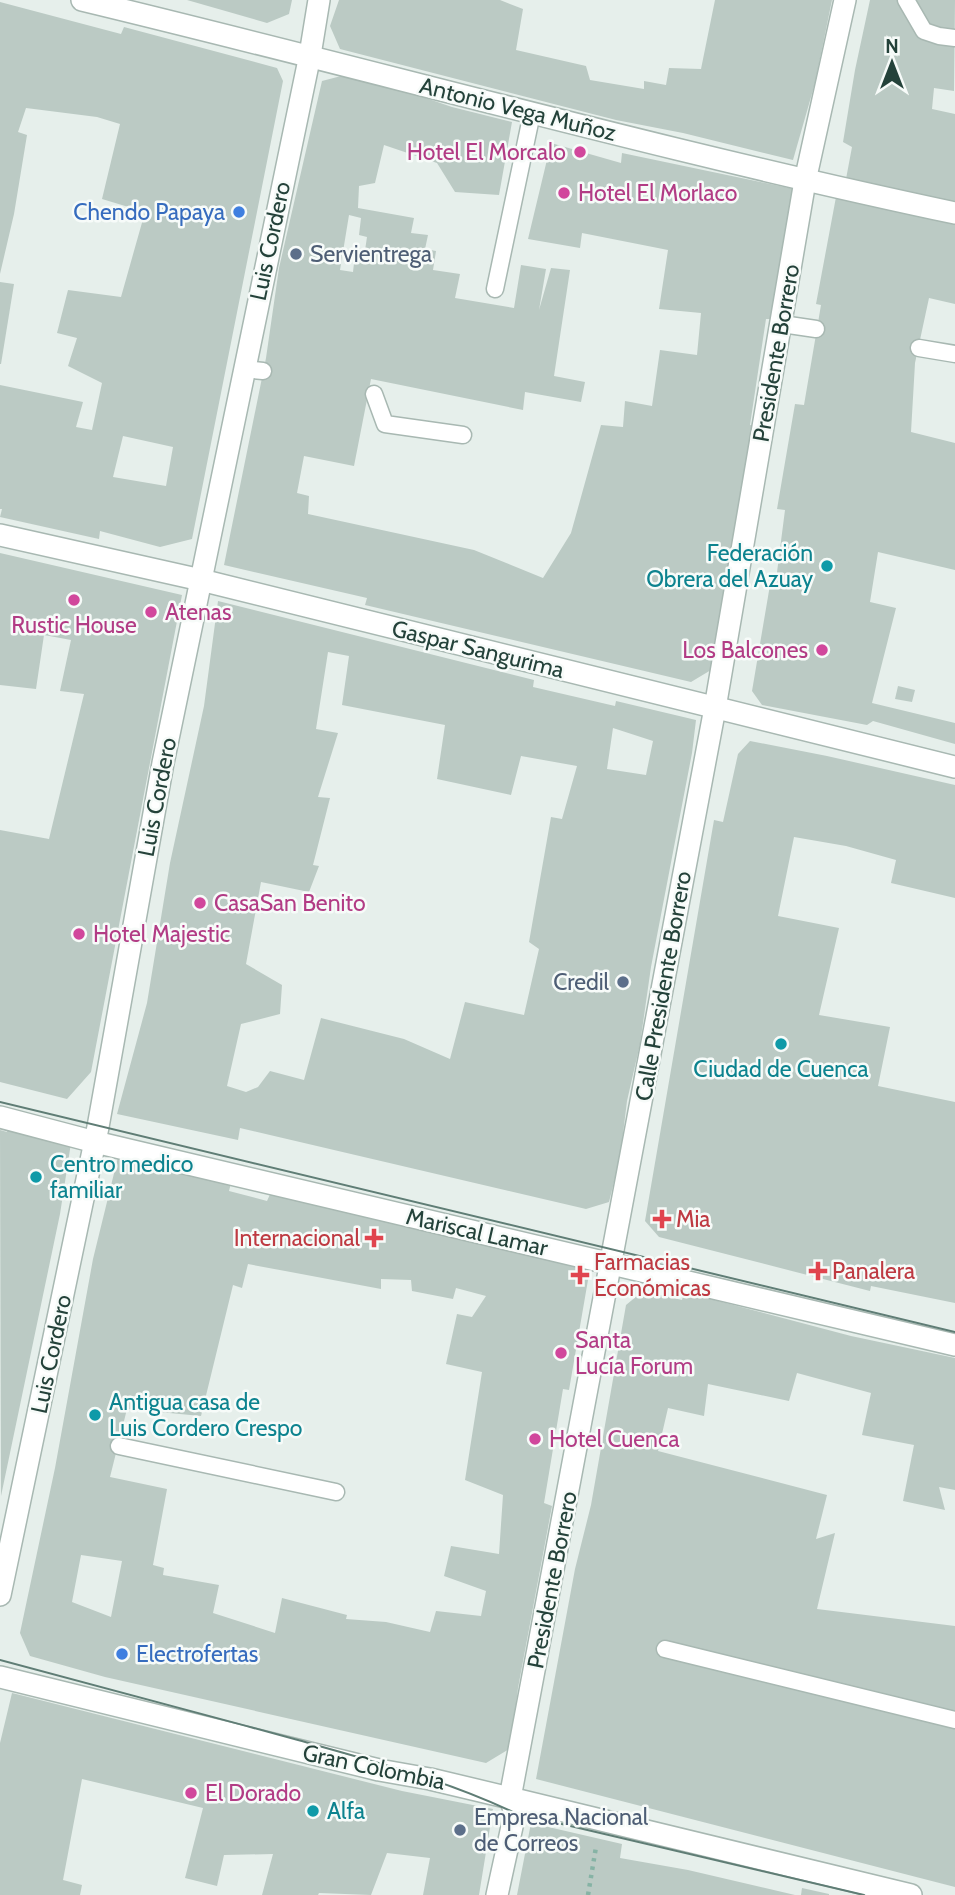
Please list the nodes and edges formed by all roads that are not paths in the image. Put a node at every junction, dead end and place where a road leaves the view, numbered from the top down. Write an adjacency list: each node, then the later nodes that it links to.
1 (82, 0): 6 (street, Antonio Vega Muñoz)
2 (318, 0): 6 (street, Luis Cordero)
3 (845, 0): 8 (street, Presidente Borrero)
4 (906, 0): 5 (lane)
5 (955, 38)
6 (310, 55): 7 (street, Antonio Vega Muñoz); 18 (street, Luis Cordero)
7 (532, 113): 8 (street, Antonio Vega Muñoz); 10 (lane)
8 (805, 181): 9 (street, Antonio Vega Muñoz); 11 (street, Presidente Borrero)
9 (955, 213)
10 (495, 289)
11 (782, 324): 12 (lane); 19 (street, Presidente Borrero)
12 (816, 329)
13 (919, 348): 14 (lane)
14 (955, 354)
15 (374, 394): 16 (lane)
16 (463, 435)
17 (0, 535): 18 (street, Gaspar Sangurima)
18 (201, 580): 19 (street, Gaspar Sangurima); 22 (street, Luis Cordero)
19 (715, 708): 20 (street, Gaspar Sangurima); 23 (street, Calle Presidente Borrero)
20 (955, 767)
21 (0, 1117): 22 (street, Mariscal Lamar)
22 (95, 1142): 23 (street, Mariscal Lamar); 27 (street, Luis Cordero)
23 (612, 1264): 24 (street, Mariscal Lamar); 31 (street, Presidente Borrero)
24 (955, 1345)
25 (119, 1446): 26 (lane)
26 (335, 1492)
27 (0, 1595)
28 (665, 1649): 30 (lane)
29 (0, 1676): 31 (street, Gran Colombia)
30 (955, 1720)
31 (510, 1798): 32 (street, Presidente Borrero); 33 (street, Gran Colombia)
32 (497, 1895)
33 (911, 1895)

